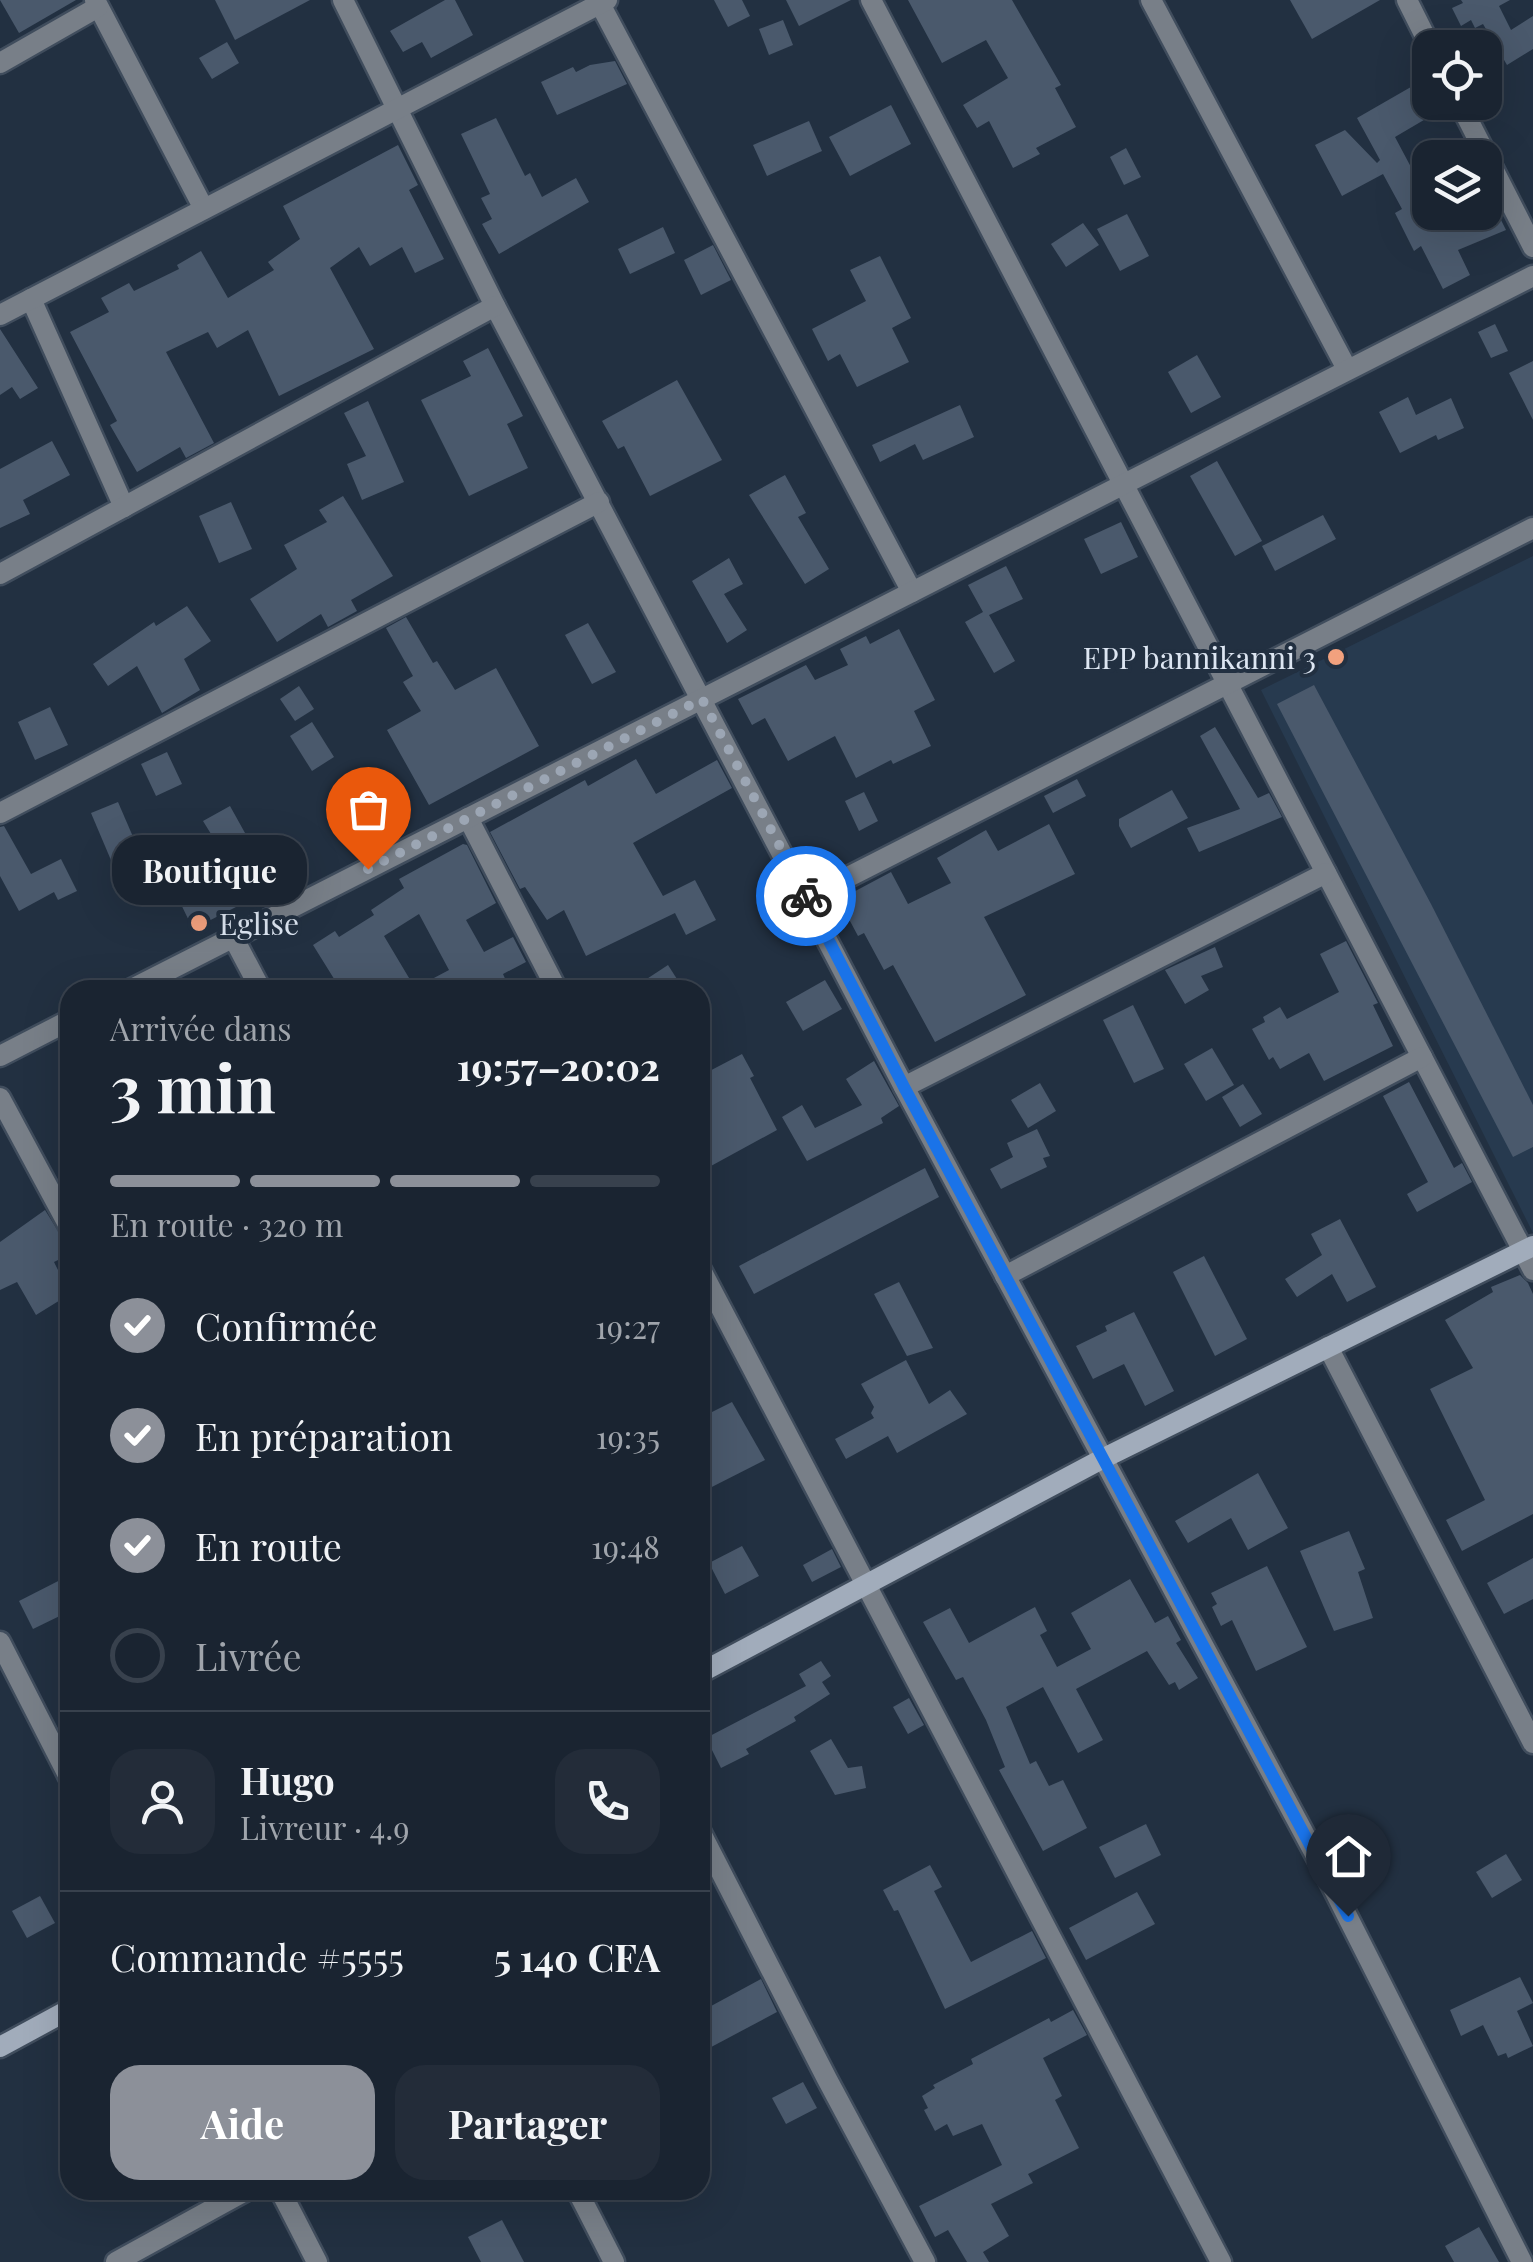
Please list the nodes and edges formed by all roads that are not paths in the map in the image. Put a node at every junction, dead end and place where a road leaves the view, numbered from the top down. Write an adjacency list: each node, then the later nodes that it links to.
1 (342, 0): 9 (street)
2 (871, 0): 18 (street)
3 (1152, 0): 17 (street)
4 (1407, 0): 7 (street)
5 (602, 1): 9 (street); 23 (street)
6 (97, 3): 8 (street); 11 (street)
7 (1422, 30)
8 (0, 63)
9 (397, 109): 11 (street); 15 (street)
10 (1468, 120): 12 (street)
11 (204, 209): 14 (street)
12 (1533, 247)
13 (1533, 276): 17 (street)
14 (31, 299): 16 (street); 20 (street)
15 (495, 306): 19 (street); 20 (street)
16 (0, 315)
17 (1348, 369): 18 (street)
18 (1124, 484): 23 (street); 24 (street)
19 (599, 502): 25 (street); 26 (street)
20 (124, 507): 22 (street)
21 (1533, 528): 24 (street)
22 (0, 574)
23 (912, 592): 25 (street)
24 (1227, 684): 28 (street); 29 (street)
25 (702, 699): 27 (street); 29 (street)
26 (0, 813)
27 (468, 818): 30 (street); 33 (street)
28 (1326, 874): 36 (street); 37 (street)
29 (807, 898): 37 (street)
30 (233, 938): 31 (street); 32 (street)
31 (150, 980)
32 (255, 980)
33 (551, 980)
34 (60, 1025): 35 (street)
35 (0, 1056)
36 (1422, 1057): 40 (street); 41 (street)
37 (904, 1087): 41 (street)
38 (0, 1098): 39 (street)
39 (60, 1209)
40 (1530, 1256): 43 (street)
41 (1005, 1276): 44 (street)
42 (710, 1287): 45 (street)
43 (1328, 1347): 44 (street); 48 (street)
44 (1102, 1459): 45 (street); 61 (street)
45 (865, 1585): 47 (street); 60 (street)
46 (0, 1642): 49 (street)
47 (710, 1668)
48 (1533, 1743)
49 (60, 1759)
50 (710, 1851): 59 (street)
51 (60, 2014): 52 (street)
52 (0, 2047)
53 (229, 2200): 56 (street)
54 (285, 2200): 57 (street)
55 (582, 2200): 58 (street)
56 (116, 2262)
57 (317, 2262)
58 (614, 2262)
59 (925, 2262)
60 (1222, 2262)
61 (1522, 2262)

